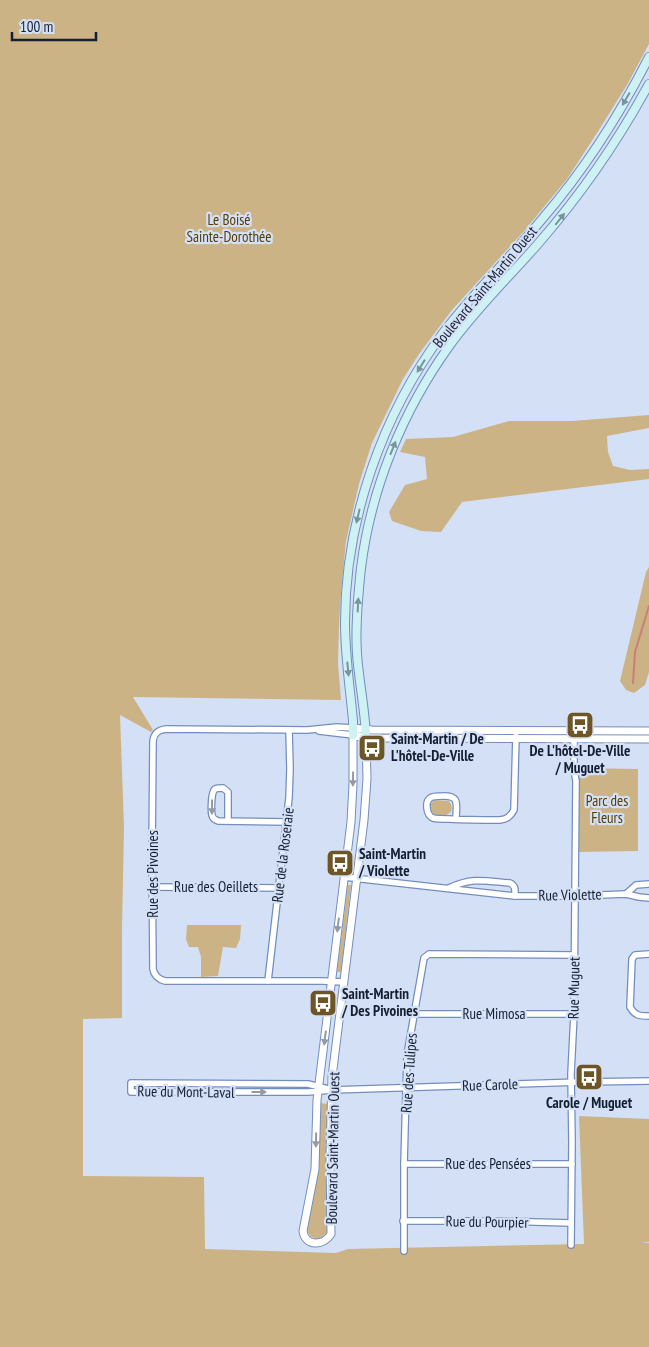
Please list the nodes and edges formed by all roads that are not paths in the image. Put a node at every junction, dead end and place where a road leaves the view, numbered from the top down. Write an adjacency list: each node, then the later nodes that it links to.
1 (649, 56): 7 (main road, Boulevard Saint-Martin Ouest, one-way to 7)
2 (649, 84): 8 (main road, Boulevard Saint-Martin Ouest, one-way to 2)
3 (289, 730): 7 (street, Rue des Pivoines); 14 (street, Rue de la Roseraie); 18 (street, Rue des Pivoines)
4 (516, 730): 5 (street); 8 (street); 9 (street)
5 (574, 730): 6 (street); 10 (street, Rue Muguet)
6 (649, 731)
7 (353, 732): 8 (street); 15 (street, Boulevard Saint-Martin Ouest, one-way to 15)
8 (366, 733): 9 (street); 16 (street, Boulevard Saint-Martin Ouest)
9 (516, 738): 10 (street); 12 (street)
10 (574, 739): 11 (street); 23 (street, Rue Muguet)
11 (649, 739)
12 (456, 819): 12 (street)
13 (228, 821): 13 (street, one-way to 13); 14 (street)
14 (287, 822): 19 (street, Rue de la Roseraie)
15 (344, 877): 16 (street, Rue Violette); 28 (street, Boulevard Saint-Martin Ouest, one-way to 28)
16 (358, 878): 20 (street, Rue Violette); 29 (street, Boulevard Saint-Martin Ouest)
17 (649, 884): 21 (street, Rue Violette)
18 (152, 887): 19 (street, Rue des Oeillets); 27 (street, Rue des Pivoines)
19 (279, 888): 27 (street, Rue de la Roseraie)
20 (449, 888): 22 (street, Rue Violette); 22 (street, Rue Violette)
21 (626, 894): 23 (street, Rue Violette); 24 (street, Rue Violette)
22 (515, 896): 23 (street, Rue Violette)
23 (575, 896): 26 (street, Rue Muguet)
24 (649, 898)
25 (649, 954): 32 (street)
26 (574, 955): 30 (street, Rue des Tulipes); 31 (street, Rue Muguet)
27 (268, 980): 28 (street, Rue des Pivoines)
28 (331, 981): 29 (street, Rue des Pivoines); 36 (street, Boulevard Saint-Martin Ouest, one-way to 36)
29 (344, 982): 37 (street, Boulevard Saint-Martin Ouest)
30 (414, 1014): 31 (street, Rue Mimosa); 35 (street, Rue des Tulipes)
31 (574, 1014): 34 (street, Rue Muguet)
32 (649, 1016)
33 (649, 1081): 34 (street, Rue Carole)
34 (572, 1082): 35 (street, Rue Carole); 39 (street, Rue Muguet)
35 (407, 1088): 37 (street, Rue Carole); 38 (street, Rue des Tulipes)
36 (319, 1089): 36 (street, Rue du Mont-Laval, one-way to 36); 37 (street, Rue Carole); 37 (street, Boulevard Saint-Martin Ouest, one-way to 37)
37 (332, 1090)
38 (404, 1164): 39 (street, Rue des Pensées); 40 (street, Rue des Tulipes)
39 (572, 1164): 41 (street, Rue Muguet)
40 (403, 1221): 41 (street, Rue du Pourpier); 43 (street, Rue des Tulipes)
41 (571, 1223): 42 (street, Rue Muguet)
42 (571, 1245)
43 (404, 1251)

